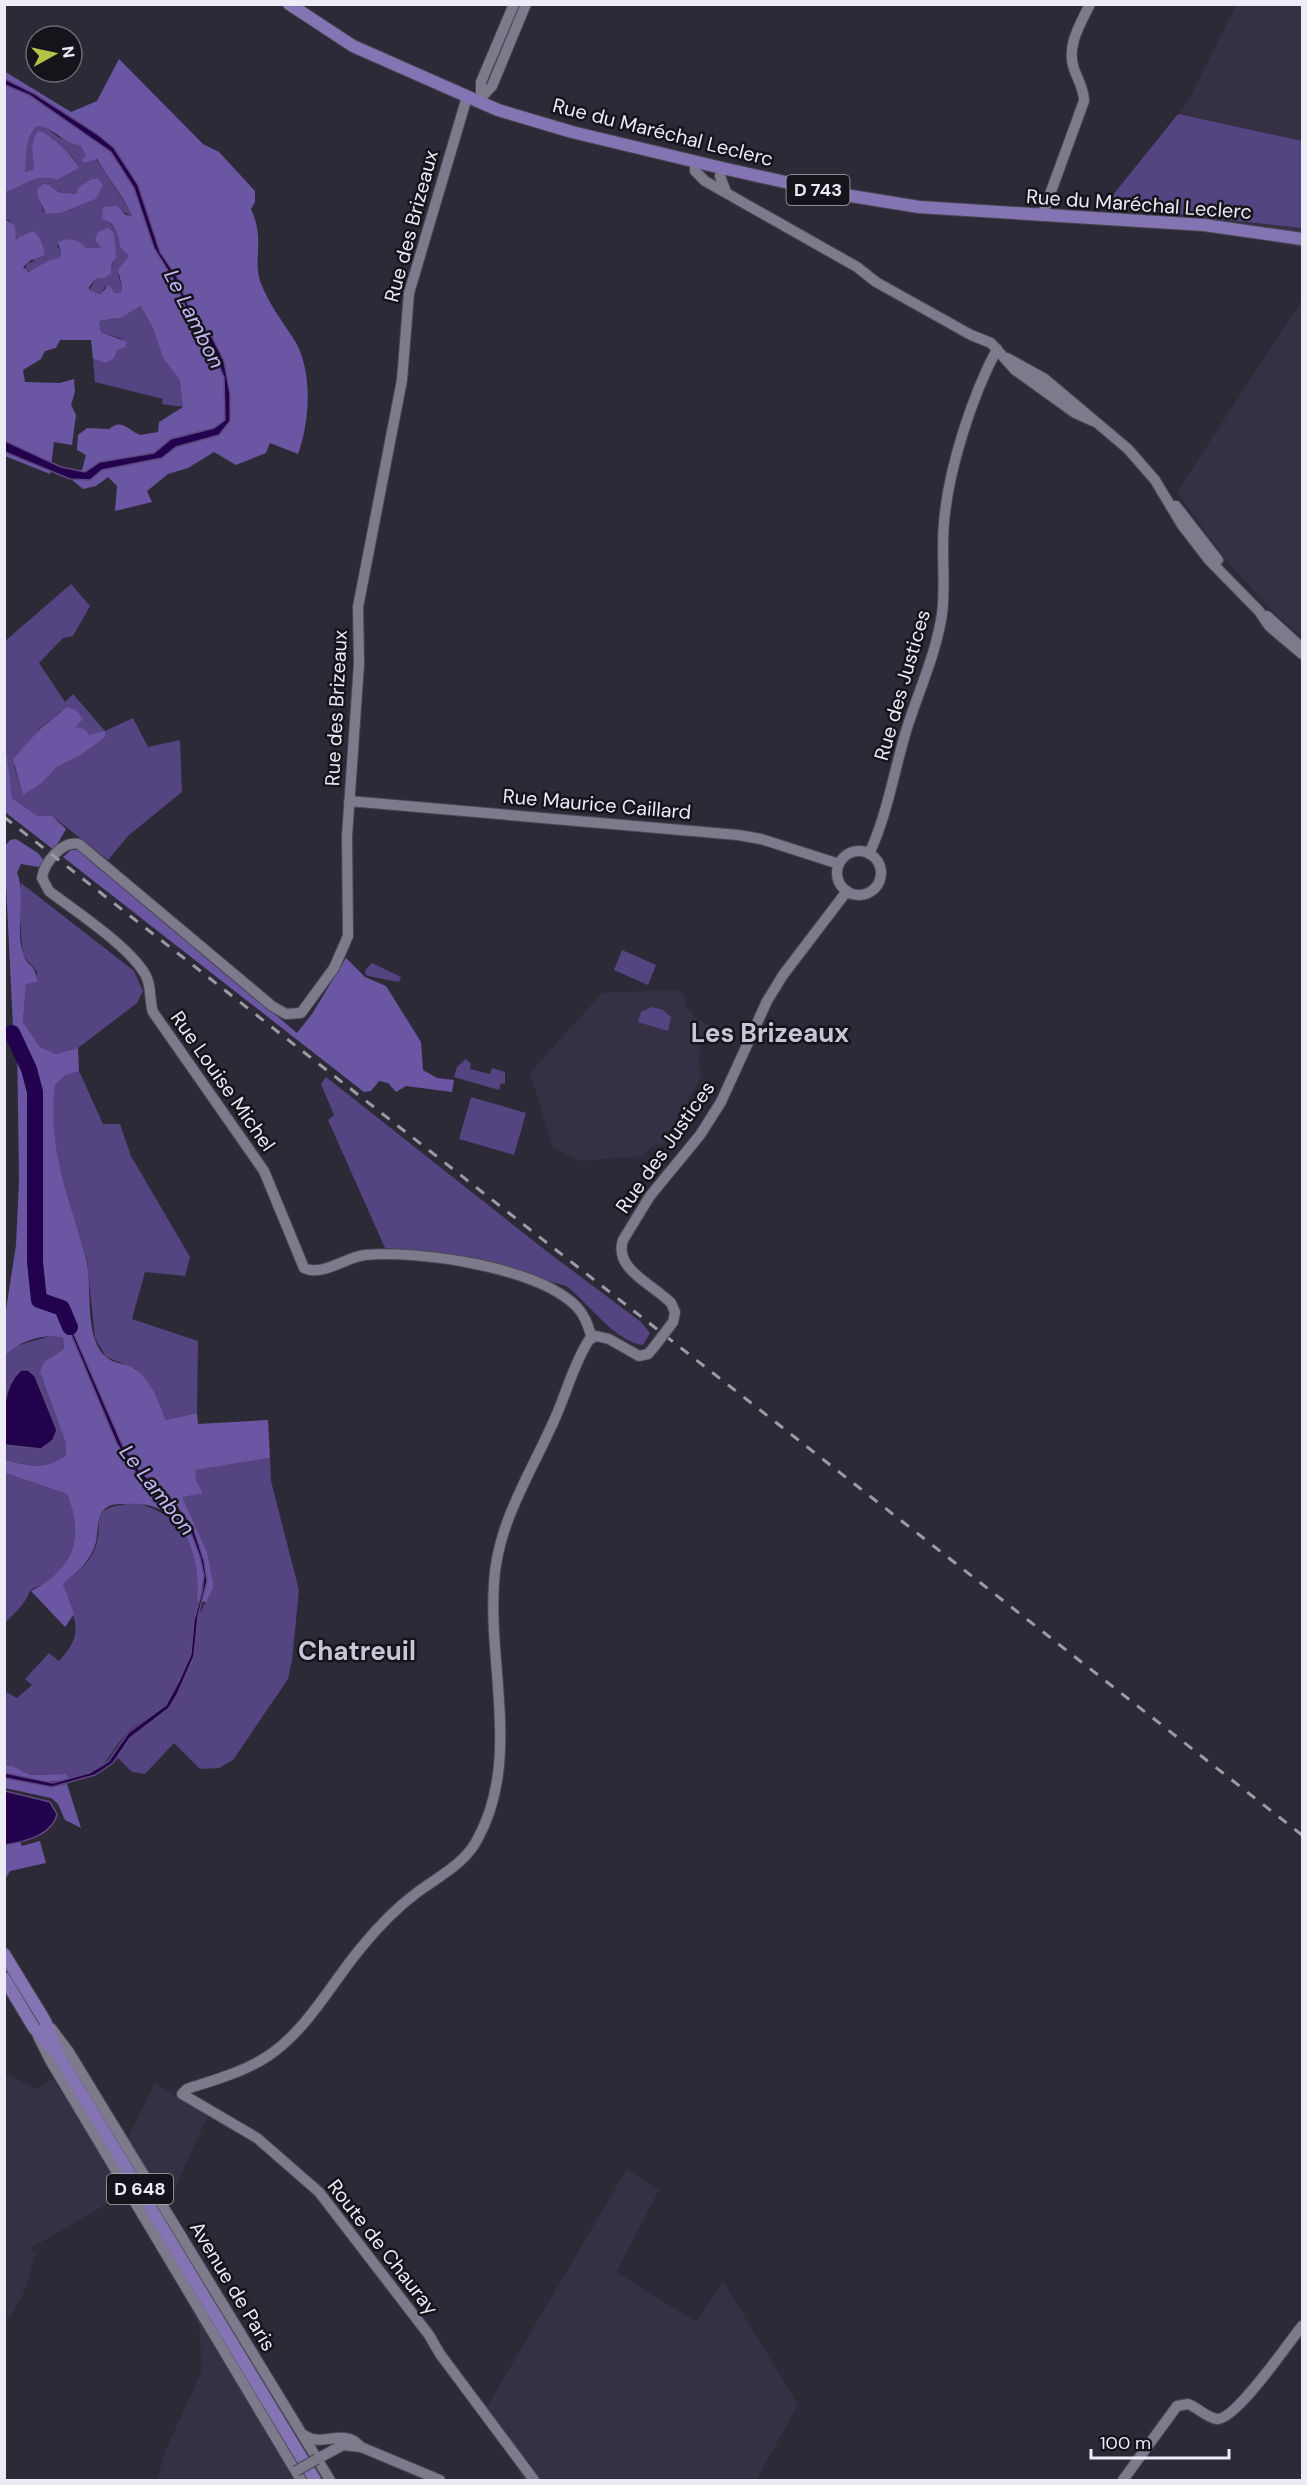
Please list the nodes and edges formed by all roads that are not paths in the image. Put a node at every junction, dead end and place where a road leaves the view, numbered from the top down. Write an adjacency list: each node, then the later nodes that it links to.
1 (289, 4): 5 (main road, Rue du Maréchal Leclerc / D 743)
2 (514, 4): 5 (street)
3 (526, 4): 5 (street)
4 (1090, 4): 9 (street)
5 (475, 98): 6 (main road, Rue du Maréchal Leclerc / D 743); 15 (street, Rue des Brizeaux)
6 (695, 162): 7 (main road, Rue du Maréchal Leclerc / D 743); 8 (street)
7 (722, 168): 8 (street); 9 (main road, Rue du Maréchal Leclerc / D 743)
8 (726, 192): 11 (street)
9 (1042, 216): 10 (main road, Rue du Maréchal Leclerc / D 743)
10 (1302, 238)
11 (997, 349): 12 (street); 17 (street, Rue des Justices)
12 (1259, 611): 13 (street); 14 (street)
13 (1302, 648)
14 (1302, 654)
15 (349, 801): 16 (street, Rue des Brizeaux); 18 (street, Rue Maurice Caillard)
16 (58, 851): 20 (street, Rue Louise Michel)
17 (869, 854): 18 (street); 19 (street)
18 (839, 864): 19 (street)
19 (847, 891): 20 (street, Rue des Justices, bridge)
20 (592, 1338): 28 (street, Route de Chauray)
21 (4, 1954): 23 (main road, Avenue de Paris / D 648)
22 (4, 1978): 23 (main road, Avenue de Paris / D 648)
23 (40, 2024): 25 (street, Avenue de Paris); 29 (street, Avenue de Paris); 30 (main road, Avenue de Paris / D 648)
24 (1302, 2326): 35 (street)
25 (302, 2433): 26 (street); 27 (street, Avenue de Paris)
26 (361, 2447): 27 (street); 32 (street)
27 (317, 2459): 29 (street, bridge); 31 (street, Avenue de Paris)
28 (519, 2459): 33 (street, Route de Chauray); 34 (street, Route de Chauray)
29 (299, 2476)
30 (315, 2481)
31 (330, 2481)
32 (440, 2481)
33 (524, 2481)
34 (534, 2481)
35 (1123, 2481)

